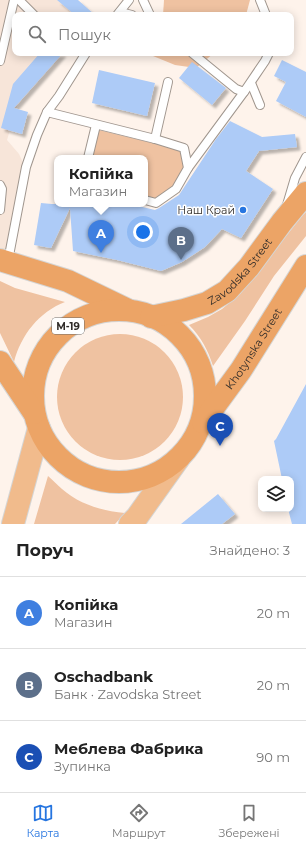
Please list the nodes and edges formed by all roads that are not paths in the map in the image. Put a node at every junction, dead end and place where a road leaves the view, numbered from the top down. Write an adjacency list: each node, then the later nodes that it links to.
1 (14, 0): 13 (lane)
2 (19, 0): 6 (lane)
3 (129, 0): 7 (lane)
4 (143, 0): 8 (lane)
5 (260, 0): 9 (lane)
6 (31, 12)
7 (120, 12)
8 (149, 12)
9 (265, 12)
10 (84, 56): 18 (lane)
11 (196, 56): 16 (lane)
12 (268, 56): 15 (lane)
13 (0, 61)
14 (168, 82): 20 (lane)
15 (251, 83): 16 (lane); 17 (lane)
16 (244, 92): 23 (lane)
17 (260, 105)
18 (47, 112): 19 (lane); 29 (lane)
19 (96, 125): 20 (lane); 21 (lane)
20 (154, 140): 23 (lane)
21 (89, 155)
22 (306, 157): 28 (lane)
23 (188, 168): 26 (lane)
24 (0, 185): 27 (lane)
25 (306, 193): 28 (highway, Zavodska Street / М-19)
26 (148, 201)
27 (0, 210)
28 (282, 222): 32 (highway, Zavodska Street / М-19)
29 (4, 261): 31 (highway, М-19)
30 (306, 266): 35 (highway, Khotynska Street / М-19)
31 (129, 311): 32 (highway, М-19); 34 (highway, М-19)
32 (151, 317): 35 (highway, М-19)
33 (0, 362): 34 (highway, М-19)
34 (36, 421): 36 (highway, М-19); 37 (main road)
35 (198, 428): 36 (highway, М-19)
36 (179, 458): 38 (main road)
37 (13, 524)
38 (130, 524)

